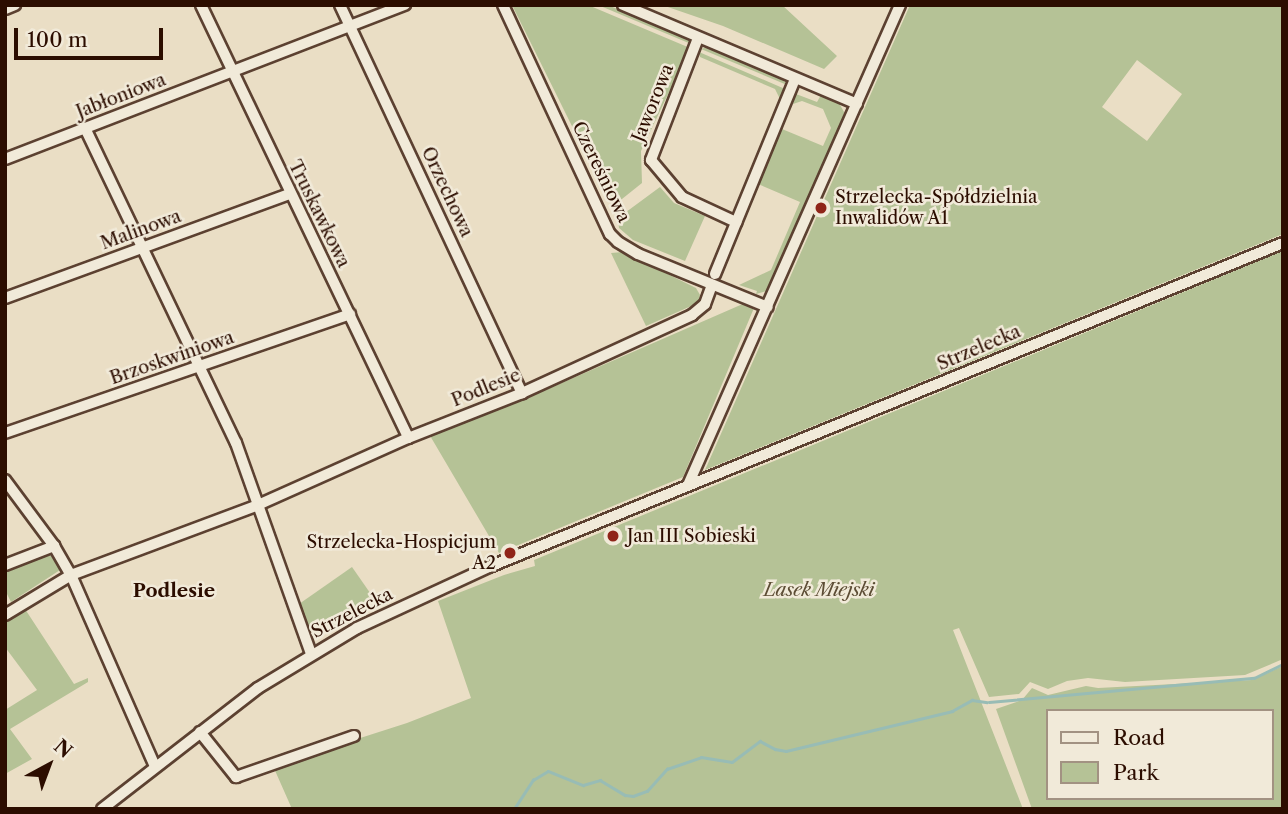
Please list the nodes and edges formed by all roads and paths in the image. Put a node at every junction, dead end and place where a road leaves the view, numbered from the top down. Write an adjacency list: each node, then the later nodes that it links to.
1 (15, 5): 8 (street)
2 (201, 5): 11 (street, Truskawkowa)
3 (340, 5): 9 (street, Orzechowa)
4 (405, 5): 9 (street, Jabłoniowa)
5 (503, 5): 21 (street, Czereśniowa)
6 (623, 5): 10 (street)
7 (900, 5): 13 (street)
8 (5, 9)
9 (349, 26): 11 (street, Jabłoniowa); 26 (street, Orzechowa)
10 (698, 38): 12 (street); 17 (street, Jaworowa)
11 (231, 72): 14 (street, Jabłoniowa); 16 (street, Truskawkowa)
12 (795, 79): 13 (street); 17 (street)
13 (857, 104): 23 (street)
14 (85, 128): 15 (street, Jabłoniowa); 19 (street)
15 (5, 159)
16 (289, 194): 19 (street, Malinowa); 24 (street, Truskawkowa)
17 (736, 222): 20 (street)
18 (1283, 243): 30 (street, Strzelecka)
19 (143, 248): 22 (street, Malinowa); 25 (street)
20 (715, 274)
21 (712, 285): 23 (street, Czereśniowa); 26 (street, Podlesie)
22 (5, 298)
23 (768, 307): 30 (street)
24 (349, 314): 25 (street, Brzoskwiniowa); 28 (street, Truskawkowa)
25 (201, 367): 27 (street, Brzoskwiniowa); 31 (street)
26 (522, 393): 28 (street, Podlesie)
27 (5, 433)
28 (408, 438): 31 (street, Podlesie)
29 (5, 480): 32 (street)
30 (688, 485): 36 (street, Strzelecka)
31 (258, 505): 34 (street, Podlesie); 36 (street)
32 (54, 546): 33 (street); 34 (street)
33 (5, 565)
34 (71, 575): 35 (street, Podlesie); 39 (street)
35 (5, 615)
36 (311, 654): 37 (street, Strzelecka)
37 (200, 732): 38 (street); 39 (street, Strzelecka)
38 (354, 736)
39 (155, 766): 40 (street, Strzelecka)
40 (102, 809)

